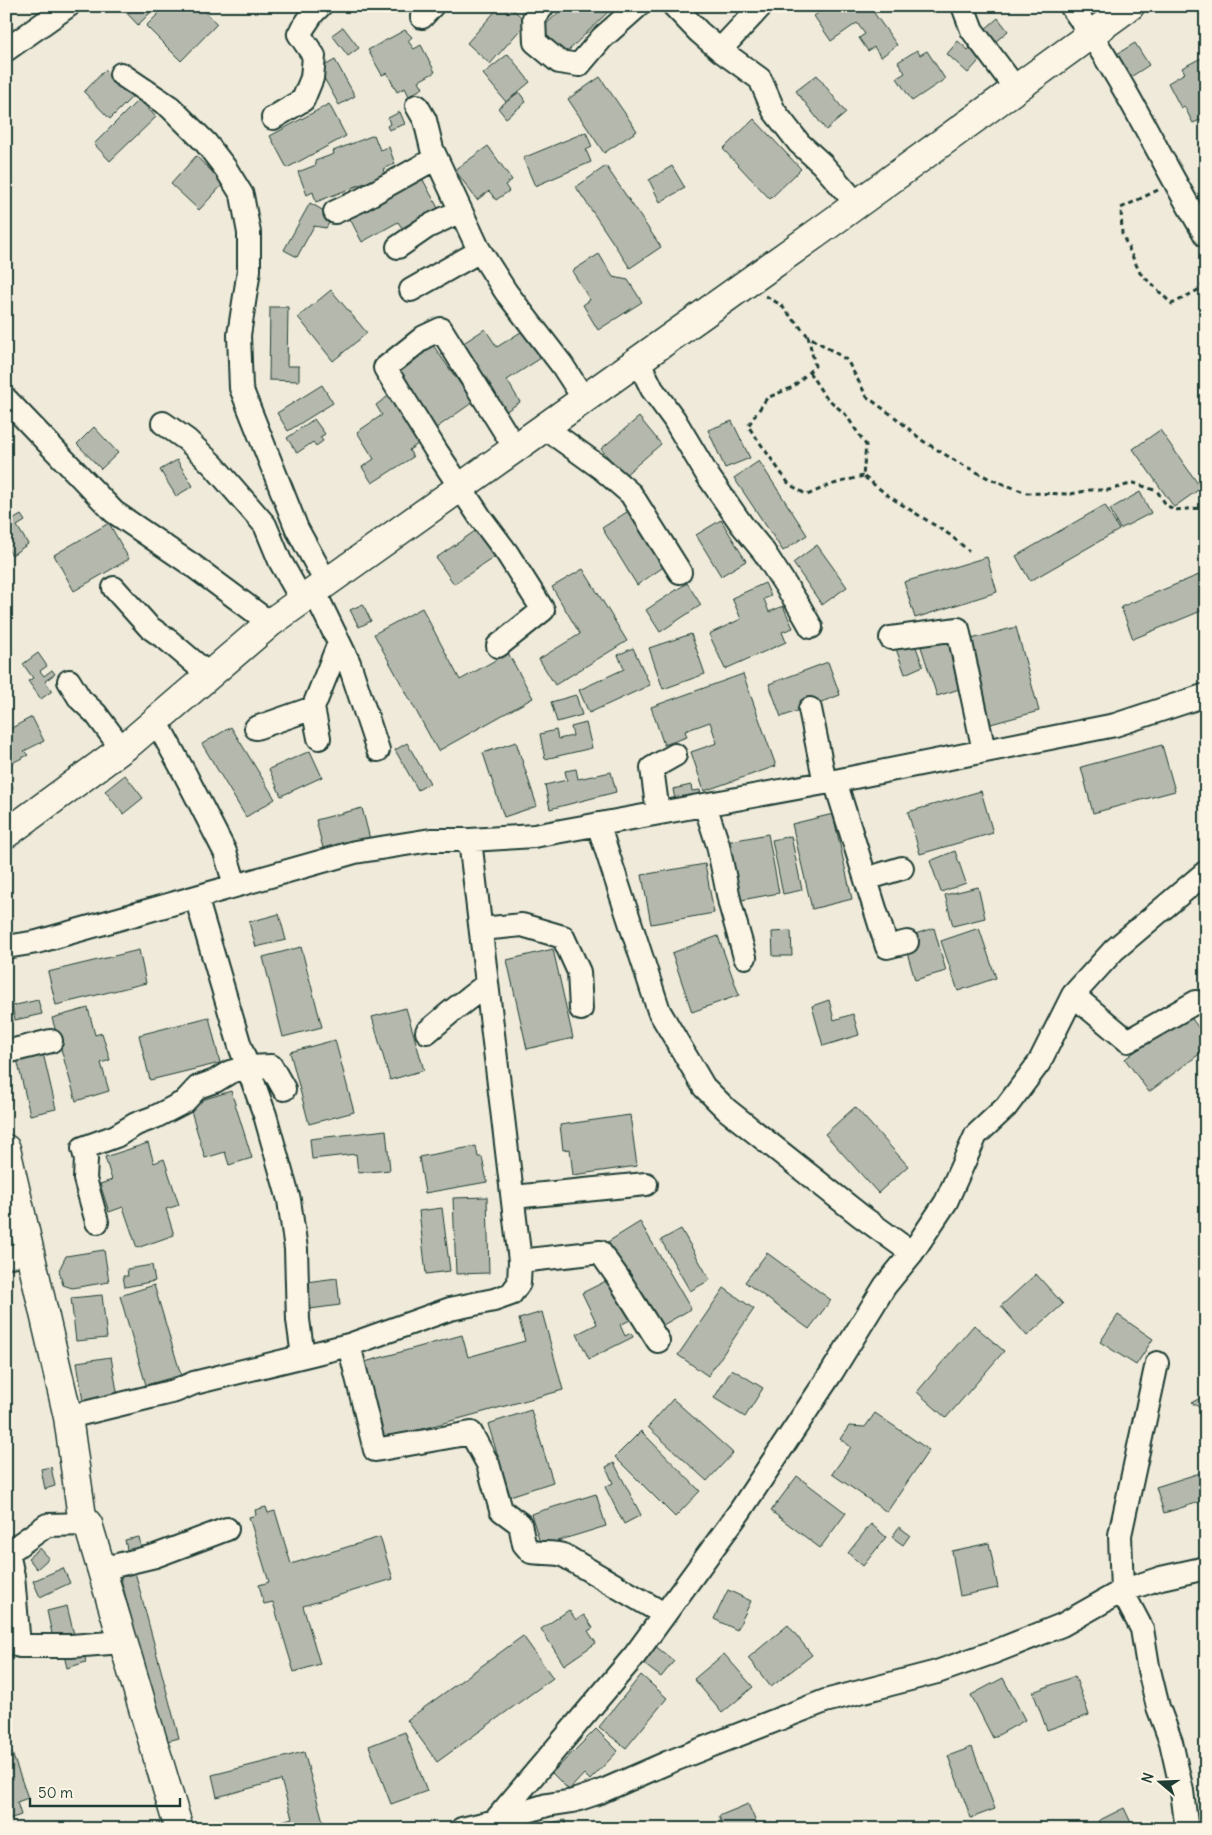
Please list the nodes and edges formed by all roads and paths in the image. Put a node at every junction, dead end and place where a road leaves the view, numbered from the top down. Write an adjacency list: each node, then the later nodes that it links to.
1 (68, 6): 11 (street)
2 (320, 6): 16 (street)
3 (543, 6): 4 (street)
4 (638, 6)
5 (674, 6): 12 (street)
6 (761, 6): 12 (street)
7 (963, 6): 14 (street)
8 (1071, 6): 10 (street)
9 (1130, 6): 10 (main road)
10 (1091, 34): 14 (main road); 18 (street)
11 (6, 50)
12 (720, 50): 19 (street)
13 (120, 74): 42 (street)
14 (1016, 89): 19 (main road)
15 (418, 106): 17 (street)
16 (273, 118)
17 (436, 158): 20 (street); 21 (street)
18 (1174, 182): 22 (street); 25 (path)
19 (857, 204): 26 (main road)
20 (460, 211): 23 (street); 24 (street)
21 (335, 212)
22 (1206, 236)
23 (398, 247)
24 (480, 251): 27 (street); 32 (street)
25 (1206, 280)
26 (748, 282): 28 (path); 29 (main road)
27 (411, 290)
28 (808, 336): 30 (path); 38 (path)
29 (638, 360): 32 (main road); 44 (street)
30 (809, 372): 36 (path); 36 (path)
31 (6, 399): 43 (street)
32 (584, 399): 34 (main road)
33 (163, 423): 42 (street)
34 (544, 427): 35 (main road); 40 (street)
35 (514, 448): 37 (main road); 37 (street)
36 (863, 476): 39 (path)
37 (460, 487): 42 (main road); 47 (street)
38 (1206, 509)
39 (969, 551)
40 (680, 572)
41 (114, 588): 48 (street)
42 (314, 591): 43 (main road); 46 (street)
43 (270, 623): 48 (main road)
44 (811, 627)
45 (891, 638): 58 (street)
46 (339, 643): 51 (street); 57 (street)
47 (498, 646)
48 (209, 675): 53 (main road)
49 (69, 682): 56 (street)
50 (1206, 695): 58 (street)
51 (312, 708): 54 (street); 55 (street)
52 (810, 709): 60 (street)
53 (156, 721): 56 (main road); 69 (street)
54 (256, 728)
55 (320, 738)
56 (122, 749): 64 (main road)
57 (378, 750)
58 (984, 751): 60 (street)
59 (675, 755): 62 (street)
60 (830, 782): 61 (street); 68 (street)
61 (705, 805): 62 (street); 74 (street)
62 (658, 813): 63 (street)
63 (598, 824): 65 (street); 88 (street)
64 (6, 834)
65 (470, 840): 69 (street); 71 (street)
66 (902, 868): 68 (street)
67 (1206, 872): 76 (street)
68 (866, 879): 72 (street)
69 (235, 886): 70 (street)
70 (196, 897): 73 (street); 82 (street)
71 (480, 929): 75 (street); 78 (street)
72 (907, 942)
73 (6, 946)
74 (745, 957)
75 (487, 984): 79 (street); 86 (street)
76 (1073, 995): 77 (street); 88 (street)
77 (1206, 1004)
78 (582, 1009)
79 (427, 1032)
80 (51, 1041): 81 (street)
81 (6, 1052)
82 (247, 1067): 83 (street); 87 (street); 93 (street)
83 (284, 1089)
84 (6, 1149): 89 (main road)
85 (646, 1184): 86 (street)
86 (512, 1197): 90 (street)
87 (97, 1222)
88 (912, 1253): 102 (street)
89 (18, 1255): 95 (main road)
90 (520, 1261): 91 (street); 92 (street)
91 (658, 1341)
92 (350, 1345): 93 (street); 102 (street)
93 (303, 1356): 95 (street)
94 (1157, 1363): 101 (street)
95 (68, 1417): 96 (main road)
96 (88, 1524): 98 (street); 100 (main road)
97 (227, 1529): 100 (street)
98 (7, 1554): 103 (street)
99 (1206, 1568): 101 (street)
100 (102, 1569): 103 (main road)
101 (1122, 1591): 104 (street); 105 (street)
102 (664, 1614): 104 (street)
103 (123, 1642): 106 (main road)
104 (492, 1825): 107 (street)
105 (1187, 1827)
106 (178, 1829)
107 (462, 1829)

